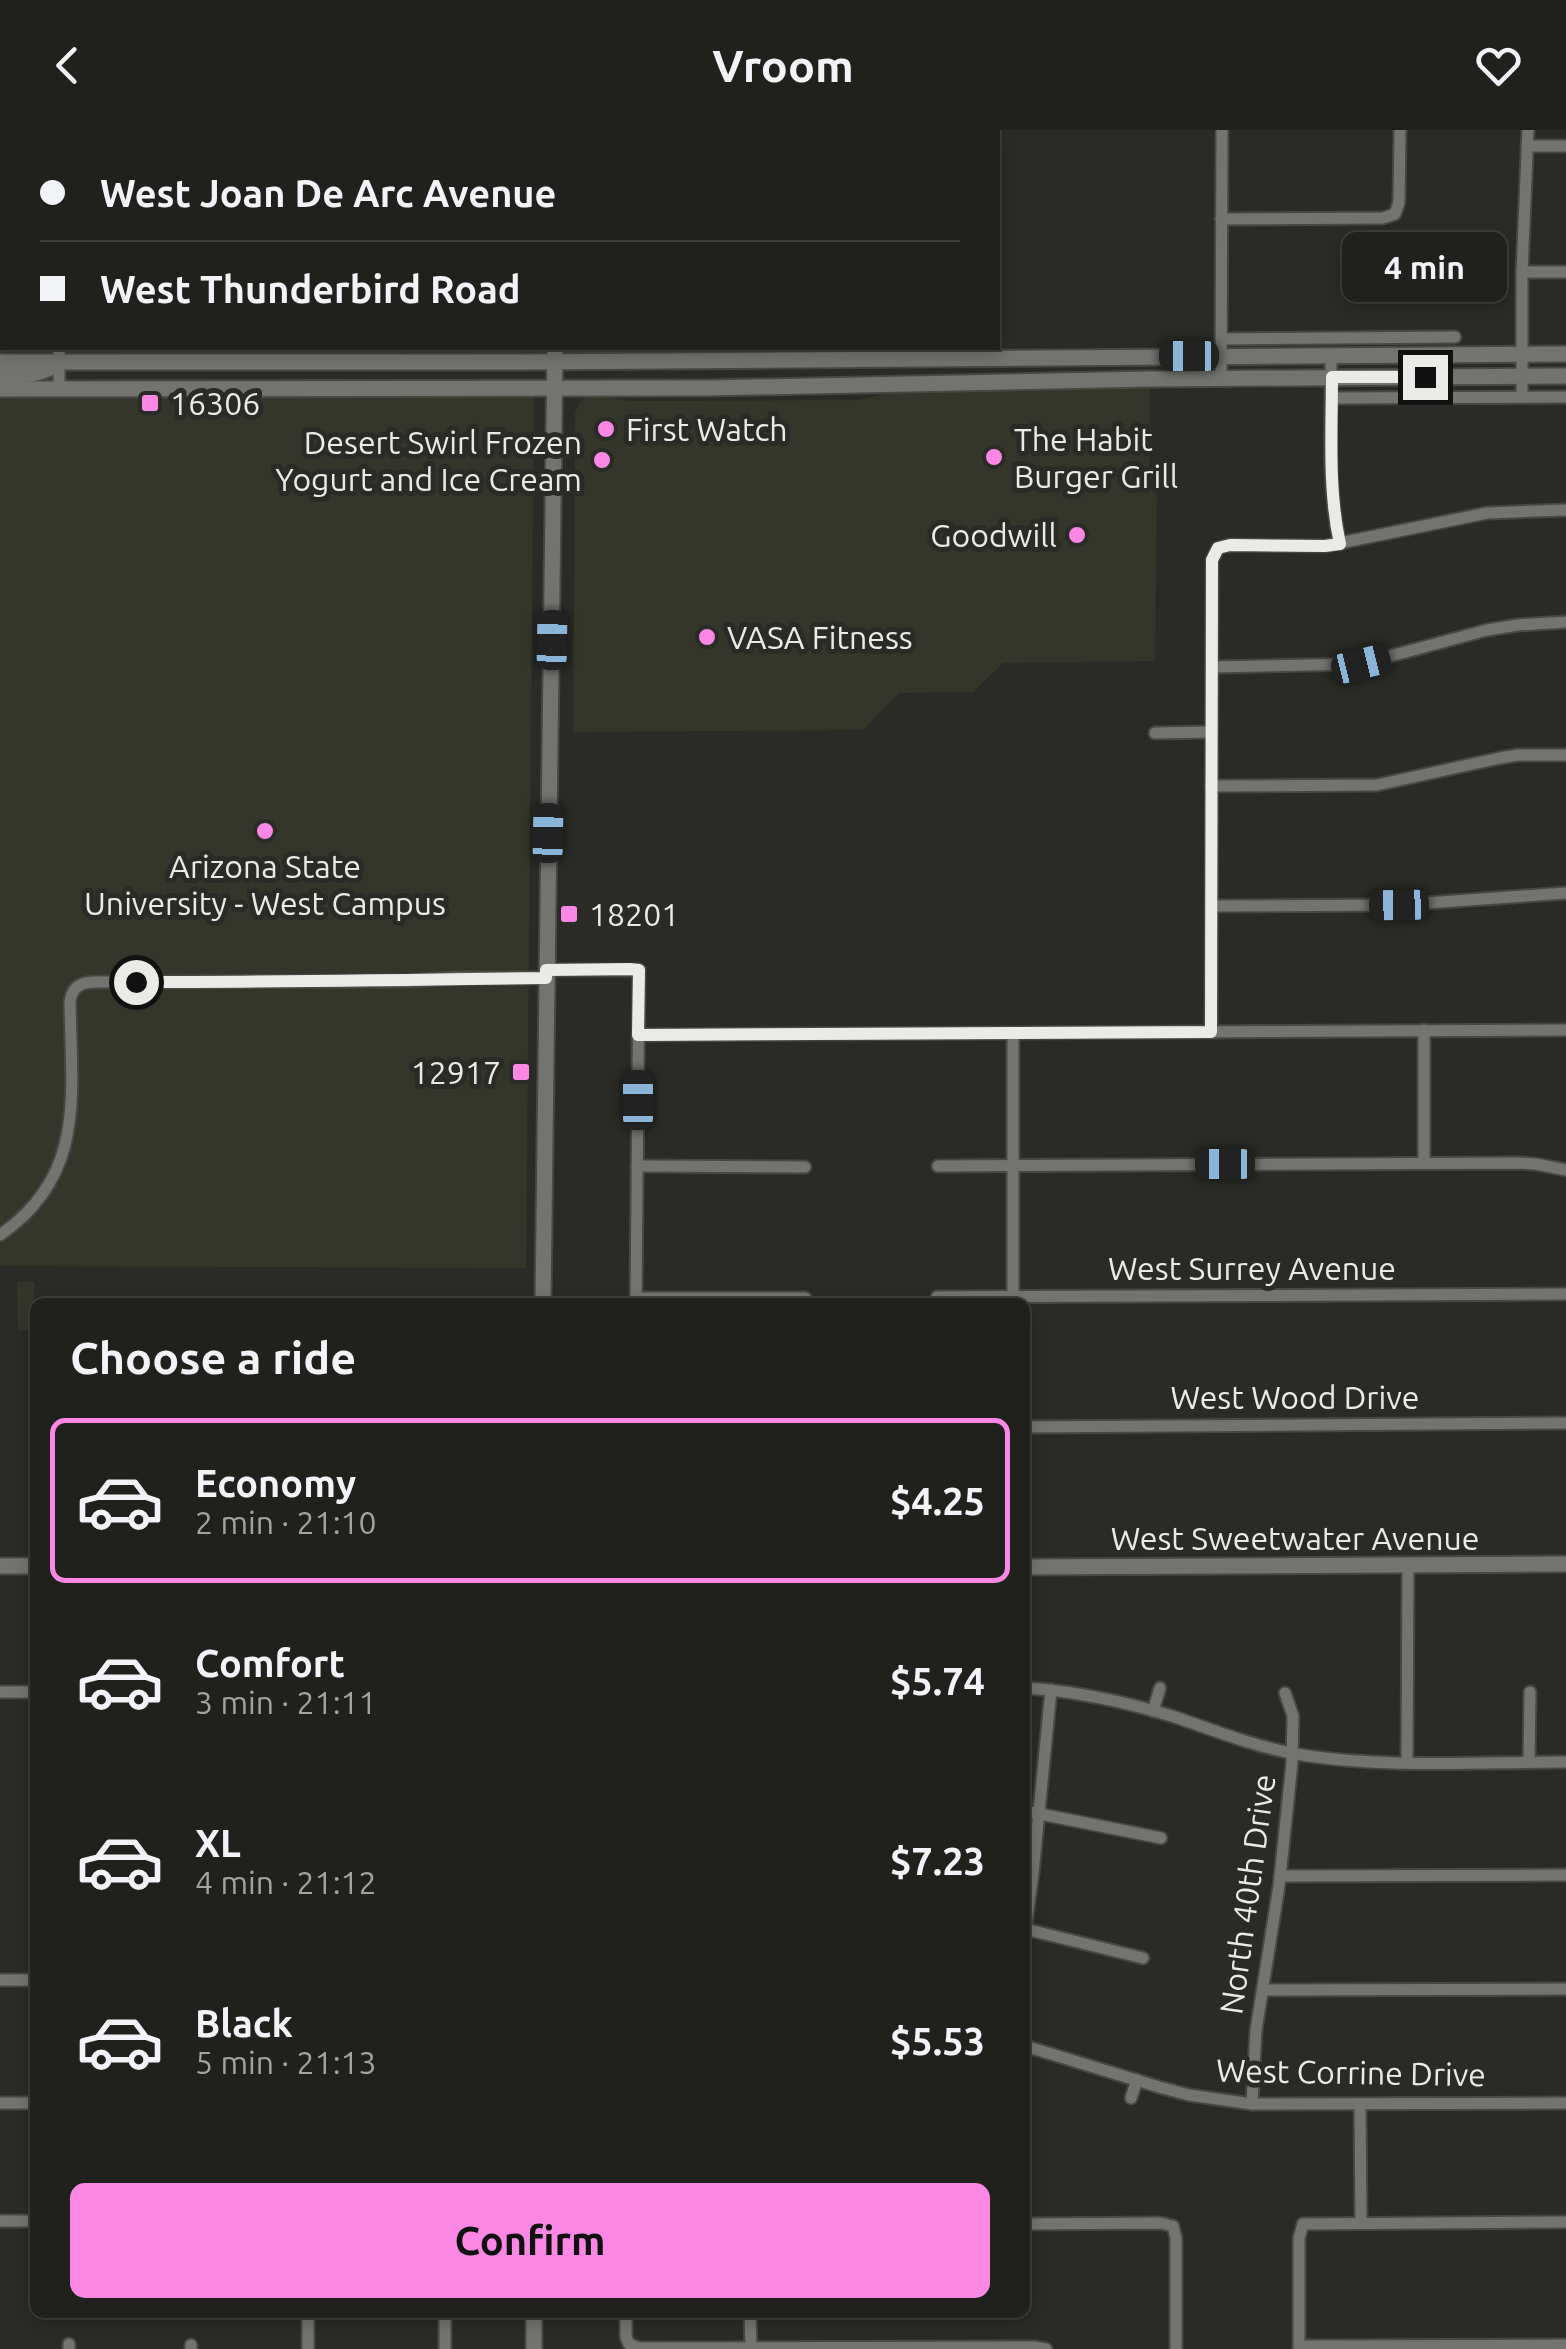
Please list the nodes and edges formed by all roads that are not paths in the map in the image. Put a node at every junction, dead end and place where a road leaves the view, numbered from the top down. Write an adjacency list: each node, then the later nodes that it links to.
1 (1222, 130): 6 (street)
2 (1400, 130): 6 (street)
3 (1528, 130): 4 (street)
4 (1528, 146): 5 (street); 7 (street)
5 (1566, 146)
6 (1221, 219): 11 (street)
7 (1522, 272): 8 (street); 15 (street)
8 (1566, 272)
9 (1428, 337): 10 (street); 11 (street); 14 (street)
10 (1454, 337)
11 (1221, 347): 13 (main road); 19 (main road); 26 (street)
12 (971, 350): 18 (main road)
13 (1000, 350)
14 (1442, 354): 15 (main road); 19 (main road)
15 (1522, 354): 16 (main road); 23 (street)
16 (1566, 354)
17 (59, 355): 20 (main road); 21 (main road); 22 (main road); 28 (street)
18 (555, 355): 21 (main road); 30 (main road)
19 (1331, 355): 25 (street)
20 (0, 362)
21 (220, 362): 29 (main road)
22 (0, 376)
23 (1522, 376): 24 (main road); 25 (main road); 31 (street)
24 (1566, 376)
25 (1332, 377): 26 (main road); 33 (street)
26 (1221, 378): 30 (main road)
27 (0, 389): 28 (main road)
28 (59, 389): 29 (main road)
29 (220, 389): 30 (main road)
30 (555, 389): 44 (main road)
31 (1522, 397): 32 (street); 33 (street)
32 (1566, 397)
33 (1332, 398): 35 (street)
34 (1566, 510): 35 (street)
35 (1340, 544): 37 (street)
36 (1566, 622): 37 (street)
37 (1212, 667): 39 (street)
38 (1156, 732): 39 (street)
39 (1212, 732): 41 (street)
40 (1566, 755): 41 (street)
41 (1211, 786): 43 (street)
42 (1566, 893): 43 (street)
43 (1211, 906): 47 (street)
44 (546, 974): 49 (street); 56 (street); 59 (main road)
45 (1424, 1030): 46 (street); 47 (street); 50 (street)
46 (1566, 1030)
47 (1211, 1032): 48 (street)
48 (1013, 1034): 49 (street); 51 (street)
49 (638, 1035): 52 (street)
50 (1424, 1163): 51 (street); 55 (street)
51 (1014, 1165): 53 (street); 62 (street)
52 (637, 1166): 54 (street); 60 (street)
53 (938, 1166)
54 (805, 1167)
55 (1566, 1170)
56 (0, 1235)
57 (1566, 1294): 63 (street, West Surrey Avenue)
58 (938, 1297): 61 (street, West Surrey Avenue)
59 (543, 1298)
60 (636, 1298)
61 (963, 1298)
62 (1013, 1298)
63 (1030, 1300)
64 (1566, 1423): 65 (street, West Wood Drive)
65 (1030, 1427)
66 (1408, 1564): 67 (main road, West Sweetwater Avenue); 70 (main road, West Sweetwater Avenue); 80 (street)
67 (1566, 1564)
68 (0, 1566): 69 (main road)
69 (30, 1566)
70 (1030, 1567)
71 (1030, 1688): 73 (street)
72 (1160, 1688): 78 (street)
73 (1051, 1690): 78 (street); 84 (street)
74 (0, 1692): 75 (street)
75 (30, 1692)
76 (1530, 1692): 81 (street)
77 (1285, 1693): 79 (street, North 40th Drive)
78 (1152, 1710): 79 (street)
79 (1293, 1753): 80 (street); 86 (street, North 40th Drive)
80 (1406, 1762): 81 (street)
81 (1529, 1762): 82 (street)
82 (1566, 1762)
83 (1030, 1811): 84 (street)
84 (1039, 1813): 85 (street); 88 (street)
85 (1161, 1838)
86 (1280, 1876): 87 (street); 94 (street, North 40th Drive)
87 (1566, 1876)
88 (1030, 1888)
89 (1030, 1931): 90 (street)
90 (1143, 1958)
91 (0, 1980): 92 (street)
92 (30, 1980)
93 (1566, 1989): 94 (street)
94 (1263, 1990): 101 (street, North 40th Drive)
95 (1030, 2048): 96 (street, West Corrine Drive)
96 (1137, 2080): 97 (street); 101 (street, West Corrine Drive)
97 (1131, 2098)
98 (0, 2103): 99 (street)
99 (30, 2103)
100 (1566, 2103): 102 (street, West Corrine Drive)
101 (1252, 2104): 102 (street, West Corrine Drive)
102 (1360, 2104): 106 (street)
103 (0, 2221): 104 (street)
104 (30, 2222)
105 (1566, 2222): 106 (street)
106 (1360, 2223): 114 (street)
107 (1030, 2224): 120 (street)
108 (308, 2318): 116 (street)
109 (445, 2318): 117 (street)
110 (534, 2318): 118 (main road)
111 (626, 2318): 115 (street)
112 (750, 2318): 115 (street)
113 (1566, 2345): 114 (street)
114 (1299, 2347)
115 (751, 2348): 119 (street)
116 (308, 2349)
117 (445, 2349)
118 (534, 2349)
119 (1046, 2349)
120 (1176, 2349)

